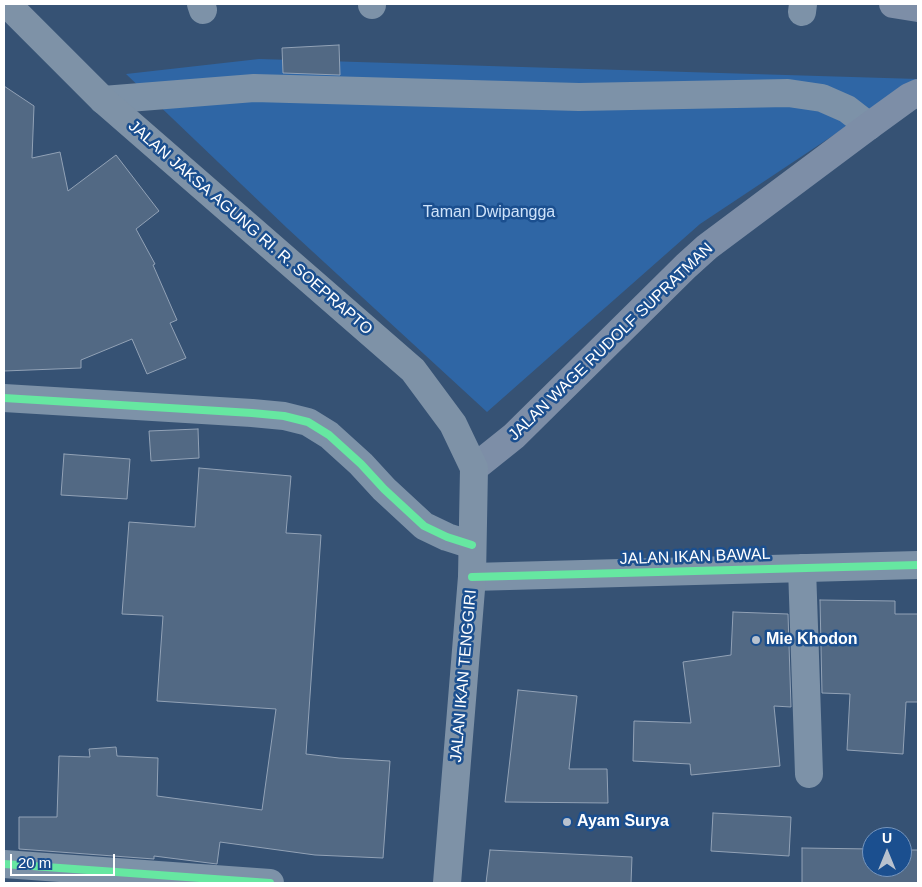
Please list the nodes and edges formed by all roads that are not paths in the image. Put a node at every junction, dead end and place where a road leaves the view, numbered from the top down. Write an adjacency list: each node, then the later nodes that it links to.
1 (6, 4): 5 (highway, JALAN JAKSA AGUNG RI. R. SOEPRAPTO)
2 (893, 4): 3 (main road)
3 (918, 8)
4 (918, 92): 6 (main road, JALAN WAGE RUDOLF SUPRATMAN)
5 (103, 100): 6 (street); 8 (highway, JALAN JAKSA AGUNG RI. R. SOEPRAPTO)
6 (869, 126): 8 (main road, JALAN WAGE RUDOLF SUPRATMAN)
7 (4, 398): 9 (street)
8 (474, 468): 9 (highway, JALAN IKAN TENGGIRI)
9 (472, 545): 12 (highway, JALAN IKAN TENGGIRI)
10 (918, 565): 11 (street, JALAN IKAN BAWAL)
11 (802, 568): 12 (street, JALAN IKAN BAWAL); 13 (street)
12 (472, 577): 16 (highway, JALAN IKAN TENGGIRI)
13 (809, 774)
14 (4, 864): 15 (street)
15 (270, 883)
16 (447, 883)

